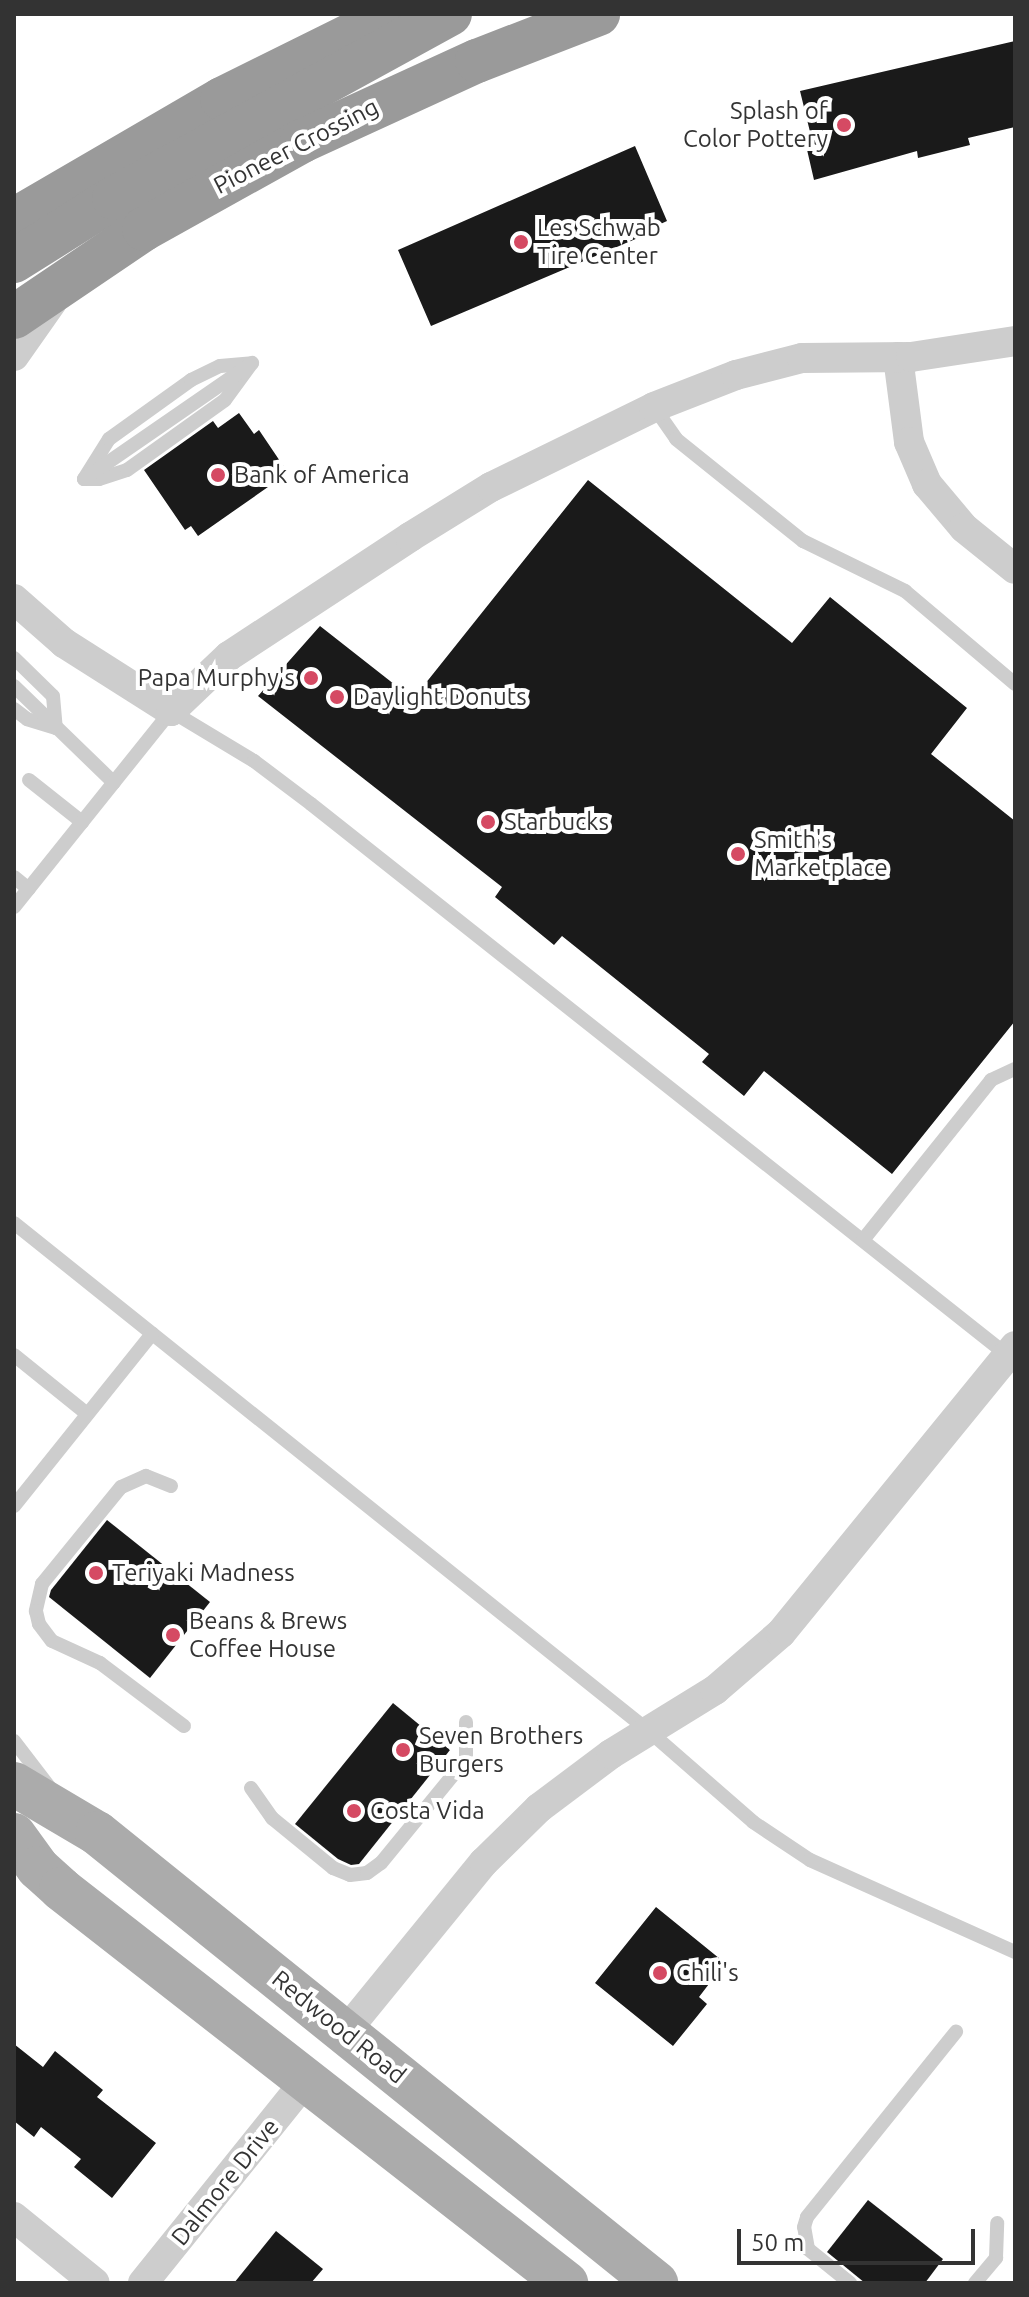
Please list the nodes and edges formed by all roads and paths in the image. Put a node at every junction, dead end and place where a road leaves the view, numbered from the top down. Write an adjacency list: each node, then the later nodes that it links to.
1 (394, 14): 4 (highway)
2 (450, 14): 5 (highway)
3 (598, 14): 6 (highway, Pioneer Crossing)
4 (14, 220)
5 (14, 261)
6 (74, 275): 7 (highway, Pioneer Crossing); 9 (street)
7 (14, 317)
8 (1015, 341): 10 (street)
9 (14, 356)
10 (898, 357): 11 (street); 13 (street)
11 (654, 407): 16 (lane); 19 (street)
12 (84, 479): 12 (lane)
13 (1015, 569)
14 (15, 598): 19 (street)
15 (14, 658): 20 (lane)
16 (1015, 684)
17 (14, 686): 20 (lane)
18 (14, 709): 20 (lane)
19 (171, 711): 22 (lane); 29 (lane)
20 (56, 728): 22 (lane)
21 (29, 780): 23 (lane)
22 (114, 783): 23 (lane)
23 (82, 822): 25 (lane)
24 (14, 877): 25 (lane)
25 (29, 889): 26 (lane)
26 (14, 907)
27 (1015, 1069): 29 (lane)
28 (14, 1223): 30 (lane)
29 (863, 1240): 31 (lane)
30 (152, 1334): 33 (lane); 38 (lane)
31 (1012, 1354): 38 (street)
32 (14, 1355): 33 (lane)
33 (87, 1414): 35 (lane)
34 (171, 1486): 37 (lane)
35 (14, 1506)
36 (466, 1722): 41 (lane)
37 (184, 1726)
38 (650, 1732): 44 (lane); 45 (street)
39 (14, 1741): 42 (lane)
40 (14, 1784): 42 (main road, Redwood Road)
41 (251, 1788)
42 (73, 1816): 45 (main road, Redwood Road)
43 (14, 1835): 47 (main road)
44 (1015, 1952)
45 (346, 2031): 53 (main road, Redwood Road)
46 (956, 2032): 54 (lane)
47 (306, 2080): 51 (street, Dalmore Drive); 52 (main road)
48 (14, 2217): 50 (street)
49 (997, 2223): 55 (lane)
50 (95, 2283)
51 (143, 2283)
52 (566, 2283)
53 (656, 2283)
54 (850, 2283)
55 (975, 2283)

